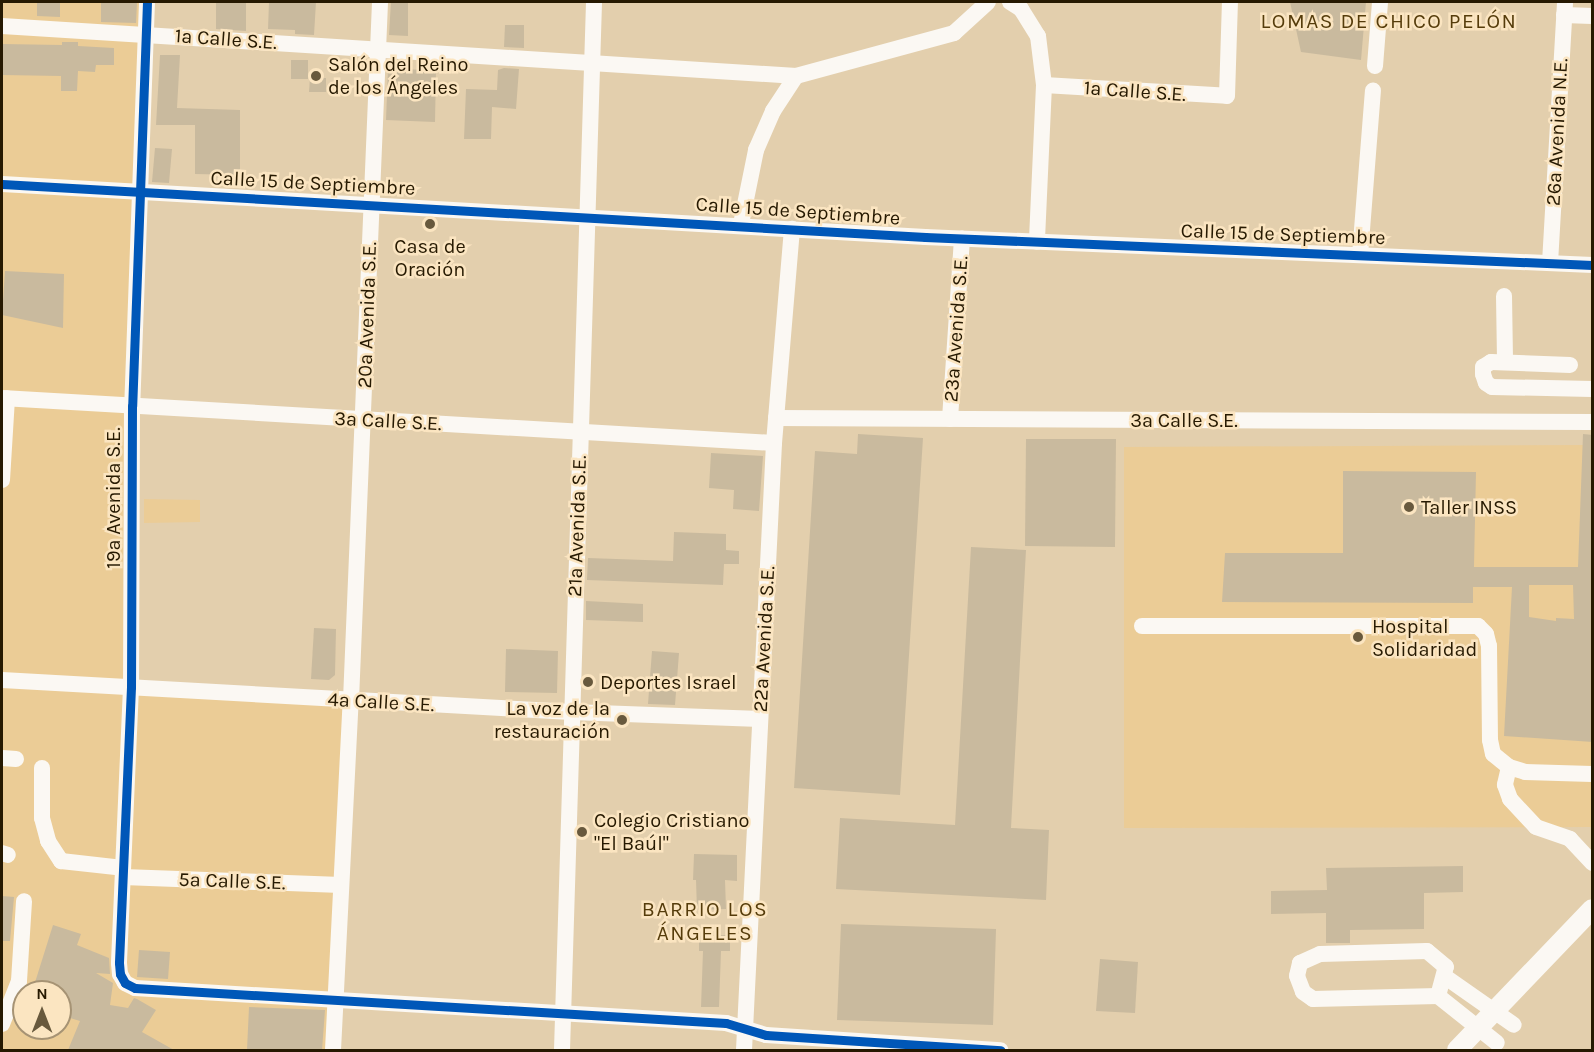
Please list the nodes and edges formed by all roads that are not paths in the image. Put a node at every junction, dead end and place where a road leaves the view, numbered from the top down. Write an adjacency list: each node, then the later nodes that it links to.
1 (147, 2): 11 (street, 19a Avenida S.E.)
2 (380, 2): 12 (street, 20a Avenida S.E.)
3 (594, 2): 13 (street, 21a Avenida S.E.)
4 (988, 2): 15 (street, 1a Calle S.E.)
5 (1010, 2): 16 (street)
6 (1230, 2): 16 (street, 1a Calle S.E.)
7 (1380, 2): 14 (street)
8 (1564, 8): 9 (street); 27 (street, 26a Avenida N.E.)
9 (1593, 16)
10 (2, 26): 11 (street, 1a Calle S.E.)
11 (146, 34): 12 (street, 1a Calle S.E.); 19 (street, 19a Avenida S.E.)
12 (378, 49): 13 (street, 1a Calle S.E.); 20 (street, 20a Avenida S.E.)
13 (591, 63): 15 (street, 1a Calle S.E.); 21 (street, 21a Avenida S.E.)
14 (1375, 66)
15 (796, 76): 22 (street)
16 (1044, 85): 25 (street)
17 (1373, 91): 26 (street)
18 (2, 184): 19 (street, Calle 15 de Septiembre)
19 (140, 191): 20 (street, Calle 15 de Septiembre); 34 (street, 19a Avenida S.E.)
20 (371, 205): 21 (street, Calle 15 de Septiembre); 37 (street, 20a Avenida S.E.)
21 (585, 216): 22 (street, Calle 15 de Septiembre); 39 (street, 21a Avenida S.E.)
22 (741, 224): 23 (street, Calle 15 de Septiembre)
23 (792, 229): 24 (street, Calle 15 de Septiembre); 35 (street, 22a Avenida S.E.)
24 (962, 238): 25 (street, Calle 15 de Septiembre); 36 (street, 23a Avenida S.E.)
25 (1037, 242): 26 (street, Calle 15 de Septiembre)
26 (1360, 255): 27 (street, Calle 15 de Septiembre)
27 (1550, 263): 28 (street, Calle 15 de Septiembre)
28 (1593, 265)
29 (1504, 296): 30 (street)
30 (1505, 362): 31 (street); 32 (street)
31 (1570, 365)
32 (1593, 389)
33 (4, 398): 34 (street, 3a Calle S.E.); 41 (street)
34 (132, 406): 37 (street, 3a Calle S.E.); 44 (street, 19a Avenida S.E.)
35 (776, 418): 36 (street, 3a Calle S.E.); 40 (street, 22a Avenida S.E.)
36 (950, 419): 38 (street, 3a Calle S.E.)
37 (363, 420): 39 (street, 3a Calle S.E.); 45 (street, 20a Avenida S.E.)
38 (1593, 422)
39 (580, 430): 40 (street, 3a Calle S.E.); 46 (street, 21a Avenida S.E.)
40 (774, 443): 47 (street, 22a Avenida S.E.)
41 (2, 480)
42 (1142, 626): 48 (street)
43 (2, 680): 44 (street, 4a Calle S.E.)
44 (131, 687): 45 (street, 4a Calle S.E.); 52 (street, 19a Avenida S.E.)
45 (351, 700): 46 (street, 4a Calle S.E.); 53 (street, 20a Avenida S.E.)
46 (571, 712): 47 (street, 4a Calle S.E.); 60 (street, 21a Avenida S.E.)
47 (760, 718): 63 (street, 22a Avenida S.E.)
48 (1509, 767): 50 (street); 51 (street)
49 (42, 768): 52 (street, 5a Calle S.E.)
50 (1593, 774)
51 (1593, 863)
52 (123, 873): 53 (street, 5a Calle S.E.); 58 (street, 19a Avenida S.E.)
53 (341, 885): 58 (street, 20a Avenida S.E.)
54 (24, 901): 61 (street)
55 (1593, 909): 59 (main road)
56 (1444, 976): 57 (street); 57 (street); 59 (street)
57 (1438, 996): 64 (street)
58 (333, 1000): 60 (street); 66 (street, 20a Avenida S.E.)
59 (1494, 1010): 62 (street); 64 (main road)
60 (563, 1012): 63 (street); 67 (street, 21a Avenida S.E.)
61 (2, 1024)
62 (1514, 1024)
63 (745, 1028): 68 (street, 22a Avenida S.E.); 69 (street)
64 (1476, 1028): 65 (street); 70 (main road)
65 (1497, 1043)
66 (333, 1050)
67 (562, 1050)
68 (744, 1050)
69 (1002, 1050)
70 (1457, 1050)

